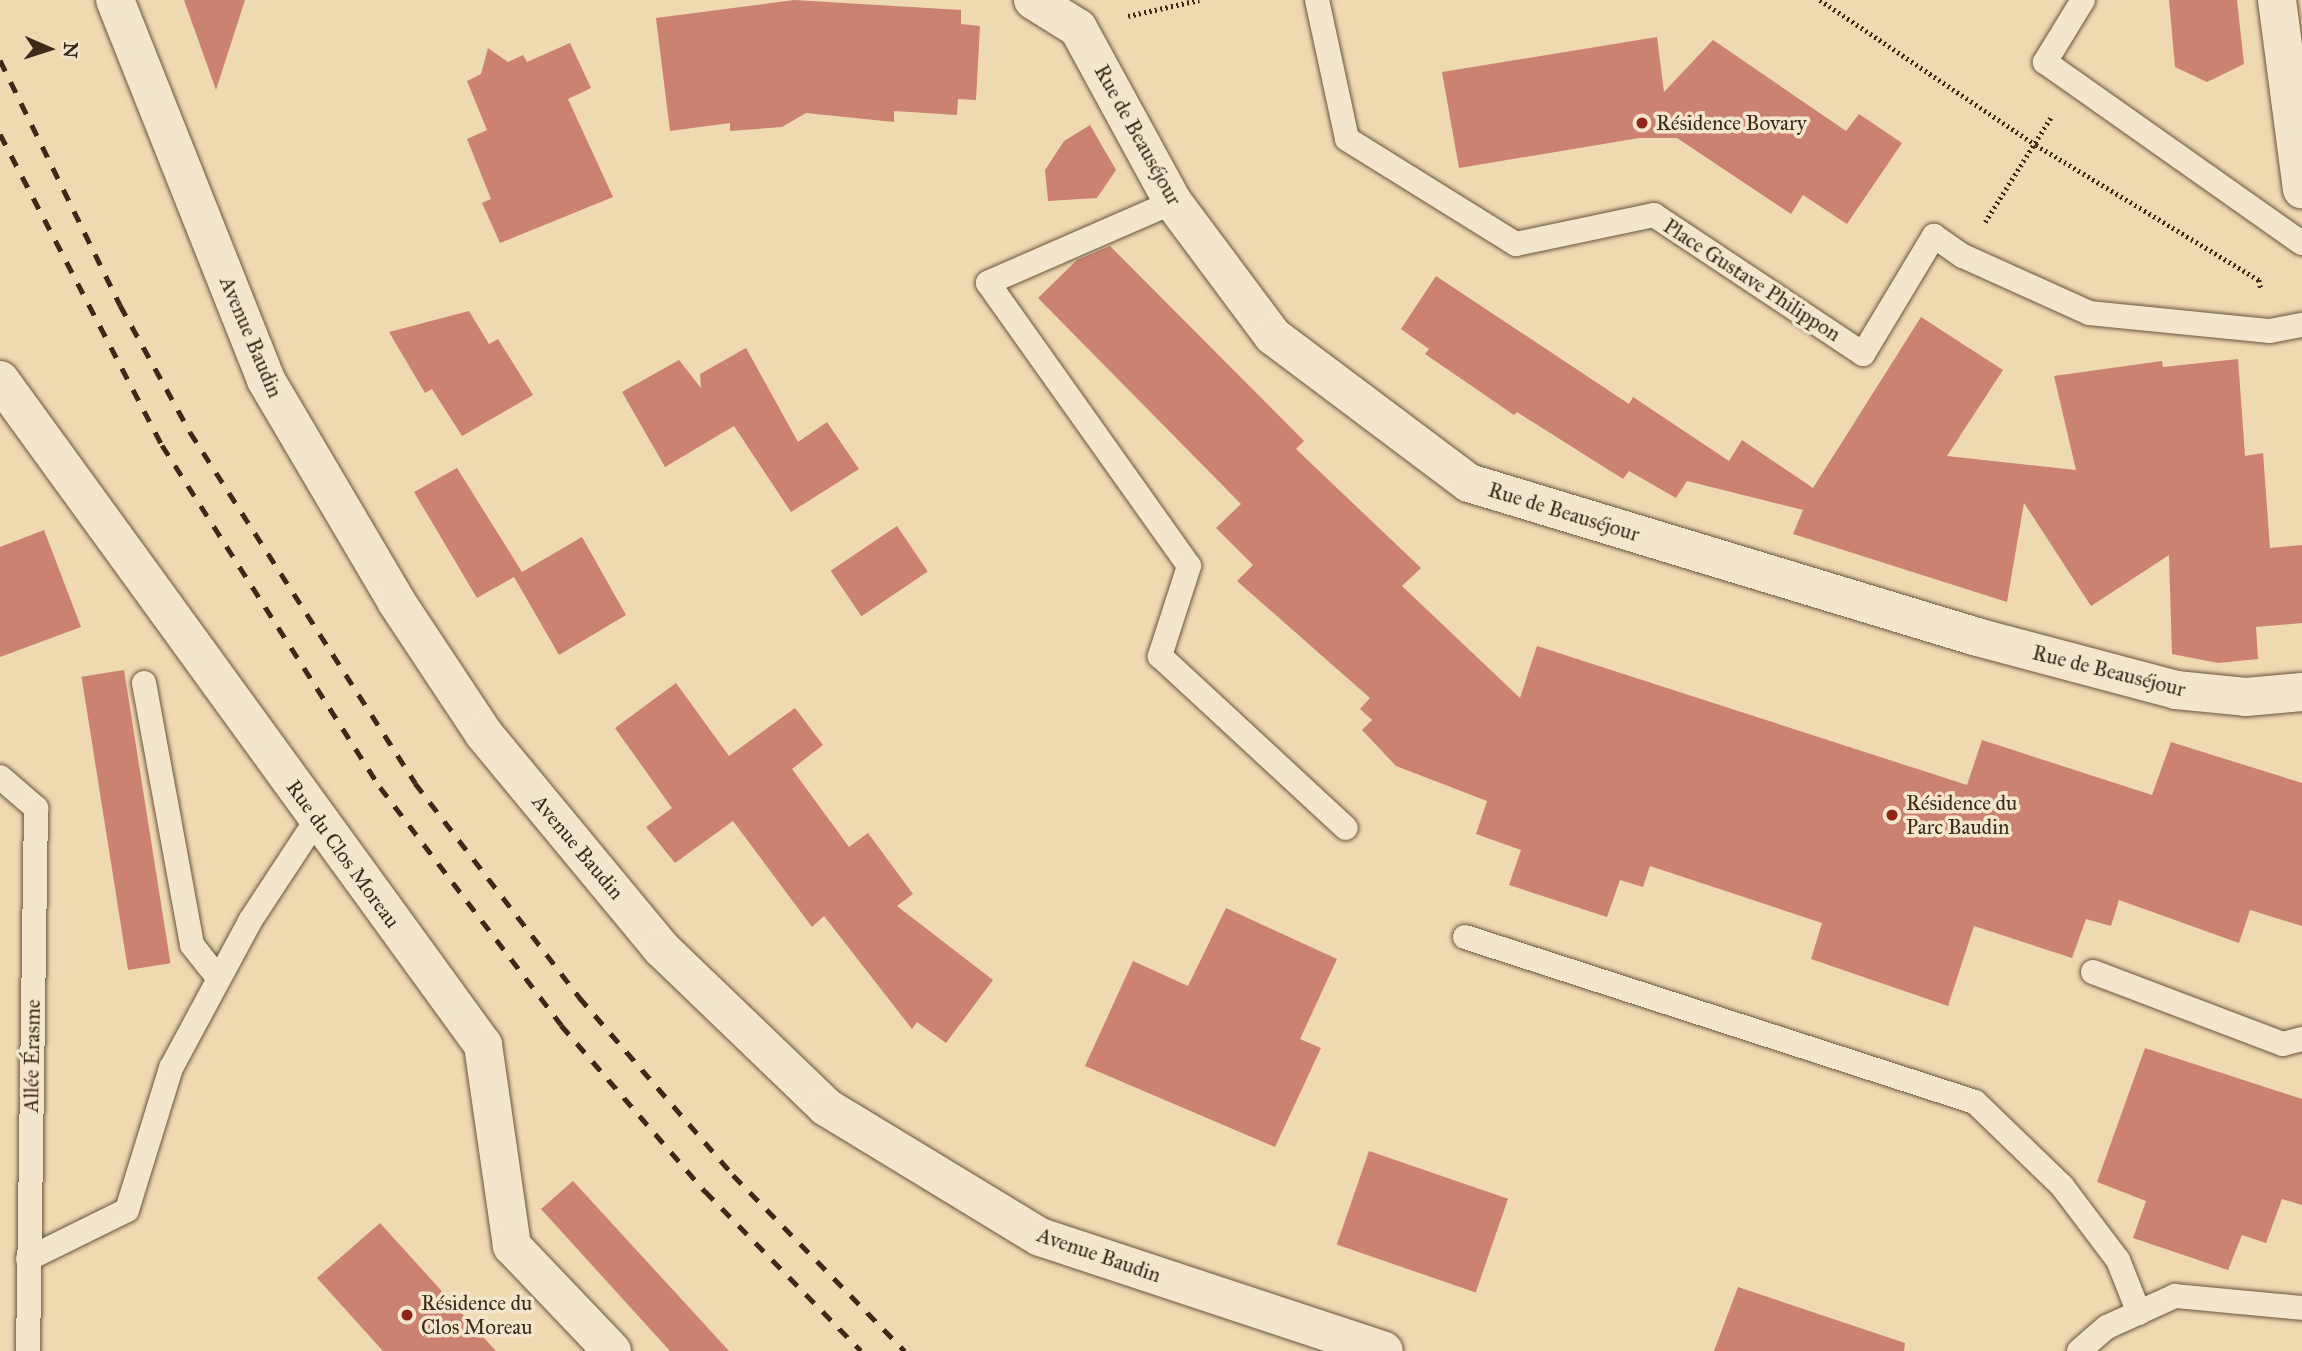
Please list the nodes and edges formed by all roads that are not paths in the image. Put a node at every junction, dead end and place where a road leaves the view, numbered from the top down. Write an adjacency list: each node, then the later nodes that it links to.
1 (114, 0): 25 (street, Avenue Baudin)
2 (1317, 0): 9 (lane, Place Gustave Philippon)
3 (2083, 0): 8 (lane)
4 (2277, 0): 6 (street)
5 (1051, 9): 7 (street, Rue de Beauséjour)
6 (2302, 189)
7 (1173, 202): 12 (street, Rue de Beauséjour); 15 (lane)
8 (2302, 243)
9 (2302, 324)
10 (0, 380): 14 (street, Rue du Clos Moreau)
11 (144, 683): 18 (lane)
12 (2302, 692)
13 (0, 777): 20 (lane, Allée Érasme)
14 (317, 819): 18 (lane); 24 (street, Rue du Clos Moreau)
15 (1346, 828)
16 (1465, 937): 22 (lane)
17 (2093, 972): 19 (lane)
18 (219, 979): 20 (lane)
19 (2302, 1039)
20 (28, 1259): 23 (lane, Allée Érasme)
21 (2302, 1308): 22 (lane)
22 (2139, 1313): 26 (lane)
23 (28, 1351)
24 (612, 1351)
25 (1384, 1351)
26 (2079, 1351)

